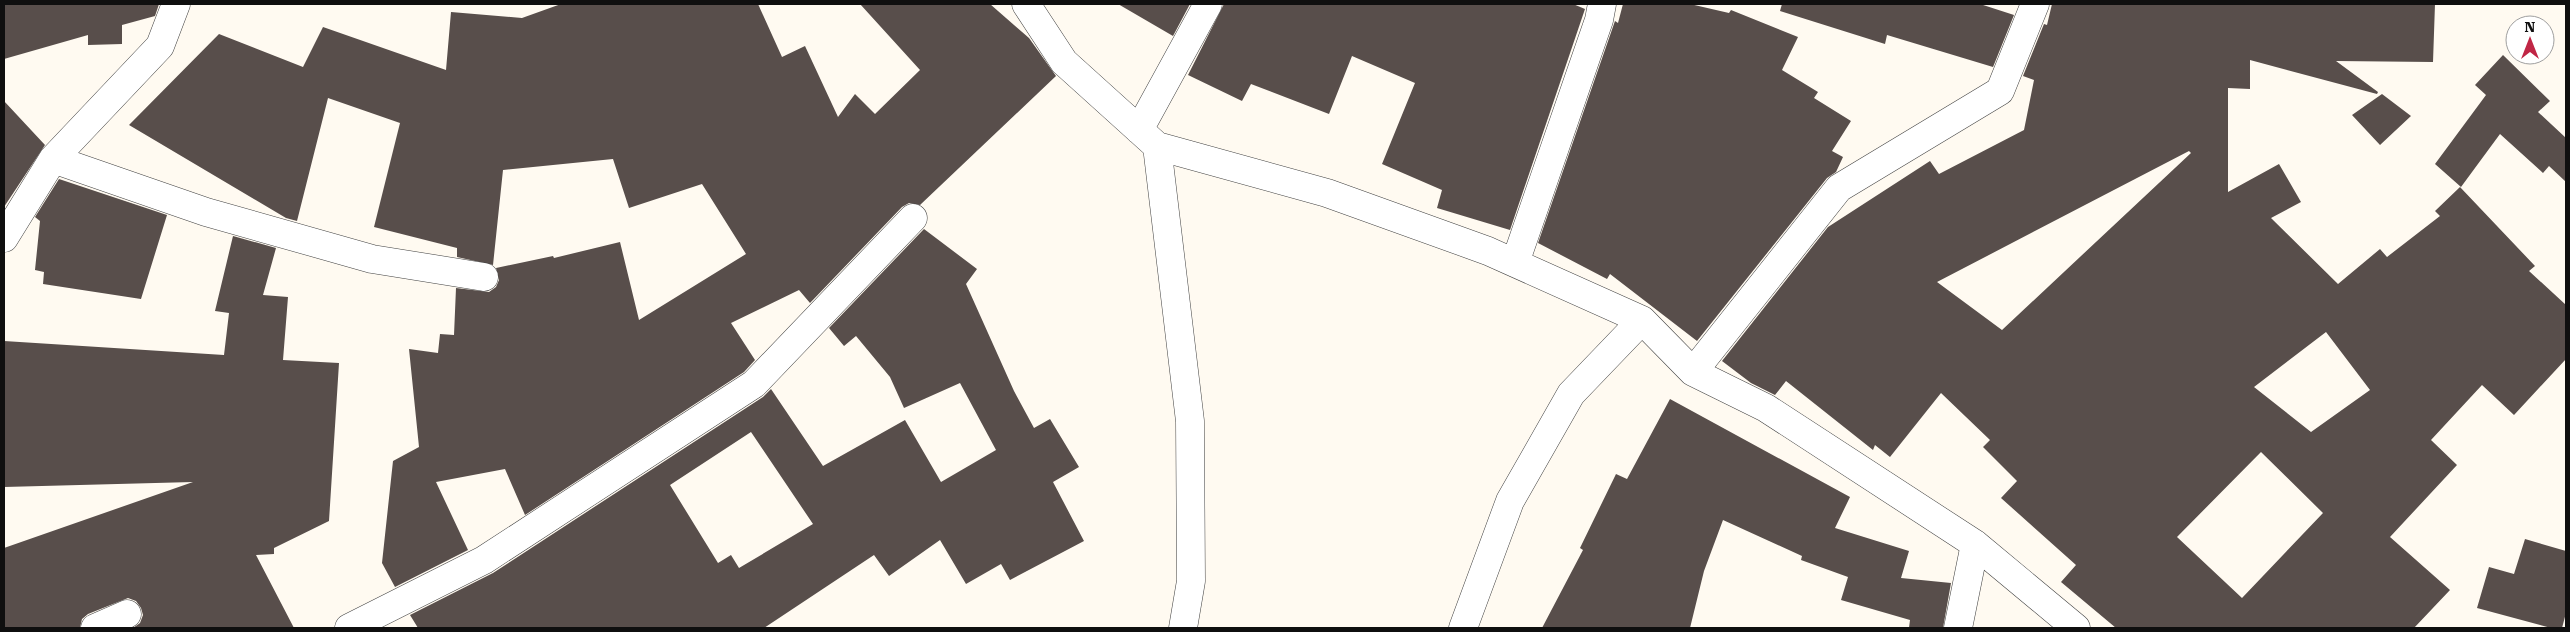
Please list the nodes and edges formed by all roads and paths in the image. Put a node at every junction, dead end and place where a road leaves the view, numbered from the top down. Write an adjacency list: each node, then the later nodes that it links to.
1 (176, 4): 7 (street)
2 (1026, 4): 6 (street)
3 (1208, 4): 6 (street)
4 (1602, 4): 10 (street)
5 (2035, 4): 13 (street)
6 (1148, 138): 10 (street); 18 (street)
7 (53, 159): 9 (street); 11 (street)
8 (913, 218): 17 (street)
9 (4, 238)
10 (1515, 263): 12 (street)
11 (484, 277)
12 (1642, 320): 13 (street); 19 (street)
13 (1693, 372): 14 (street)
14 (1975, 544): 20 (street); 21 (street)
15 (127, 614): 16 (street)
16 (95, 628)
17 (349, 628)
18 (1183, 628)
19 (1463, 628)
20 (1958, 628)
21 (2076, 628)

